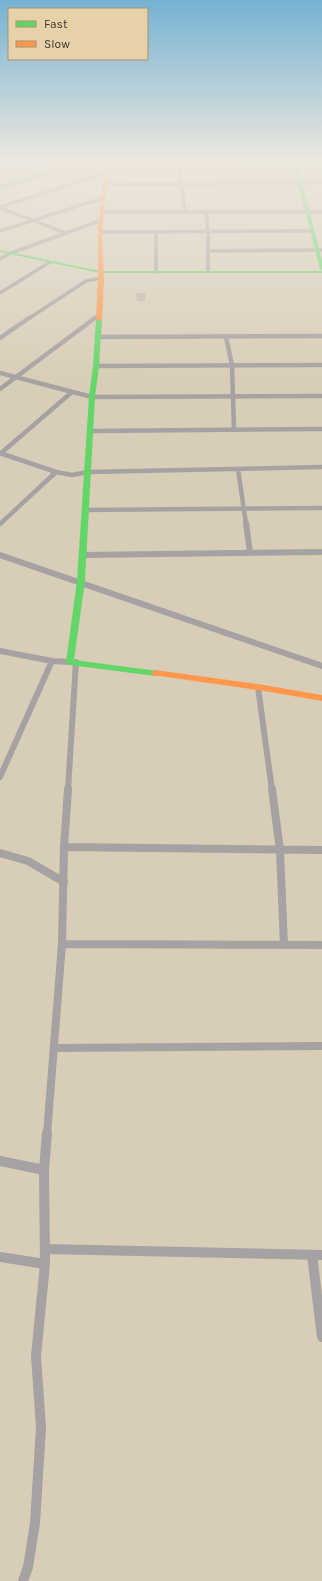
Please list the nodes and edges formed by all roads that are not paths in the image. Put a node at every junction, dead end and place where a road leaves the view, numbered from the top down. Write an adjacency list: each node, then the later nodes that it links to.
1 (61, 235): 9 (street)
2 (100, 235): 15 (street)
3 (156, 235): 13 (street)
4 (208, 235): 8 (street)
5 (313, 235): 7 (street)
6 (0, 250): 9 (street)
7 (319, 250): 8 (street); 12 (street)
8 (208, 251): 14 (street)
9 (10, 253): 10 (street); 11 (street)
10 (0, 259)
11 (50, 262): 15 (street); 16 (street)
12 (322, 271): 14 (street)
13 (156, 272): 14 (street); 15 (street)
14 (208, 272)
15 (101, 275): 17 (street); 21 (street)
16 (0, 293)
17 (98, 316): 18 (street); 26 (street)
18 (97, 336): 20 (street); 24 (street)
19 (322, 336): 20 (street)
20 (226, 337): 22 (street)
21 (0, 338)
22 (232, 365): 23 (street); 24 (street); 29 (street)
23 (322, 365)
24 (96, 366): 30 (street)
25 (0, 373): 26 (street)
26 (15, 377): 27 (street); 28 (street)
27 (0, 389)
28 (72, 392): 30 (street); 37 (street)
29 (232, 395): 30 (street); 31 (street); 32 (street)
30 (92, 396): 34 (street)
31 (322, 396)
32 (234, 429): 33 (street); 34 (street)
33 (322, 430)
34 (91, 431): 38 (street)
35 (322, 467): 36 (street)
36 (238, 469): 38 (street); 39 (street)
37 (56, 472): 38 (street); 42 (street)
38 (88, 472): 41 (street)
39 (243, 508): 40 (street); 41 (street); 44 (street)
40 (322, 508)
41 (85, 510): 46 (street)
42 (0, 524)
43 (322, 552): 44 (street)
44 (250, 553): 46 (street)
45 (0, 555): 47 (street)
46 (83, 555): 47 (street)
47 (82, 581): 50 (street); 51 (street)
48 (0, 651): 49 (street)
49 (52, 661): 50 (street); 54 (street)
50 (73, 662): 52 (street); 55 (street)
51 (322, 666)
52 (258, 687): 53 (street); 56 (street)
53 (322, 698)
54 (0, 777)
55 (64, 847): 56 (street); 59 (street)
56 (280, 850): 57 (street); 61 (street)
57 (322, 850)
58 (0, 853): 59 (street)
59 (64, 882): 60 (street)
60 (62, 944): 61 (street); 64 (street)
61 (284, 945): 62 (street)
62 (322, 945)
63 (322, 1046): 64 (street)
64 (54, 1048): 66 (street)
65 (0, 1161): 66 (street)
66 (44, 1170): 67 (street)
67 (45, 1249): 68 (street); 70 (street)
68 (317, 1255): 71 (street)
69 (0, 1257): 70 (street)
70 (45, 1264): 72 (street)
71 (322, 1337)
72 (23, 1581)

